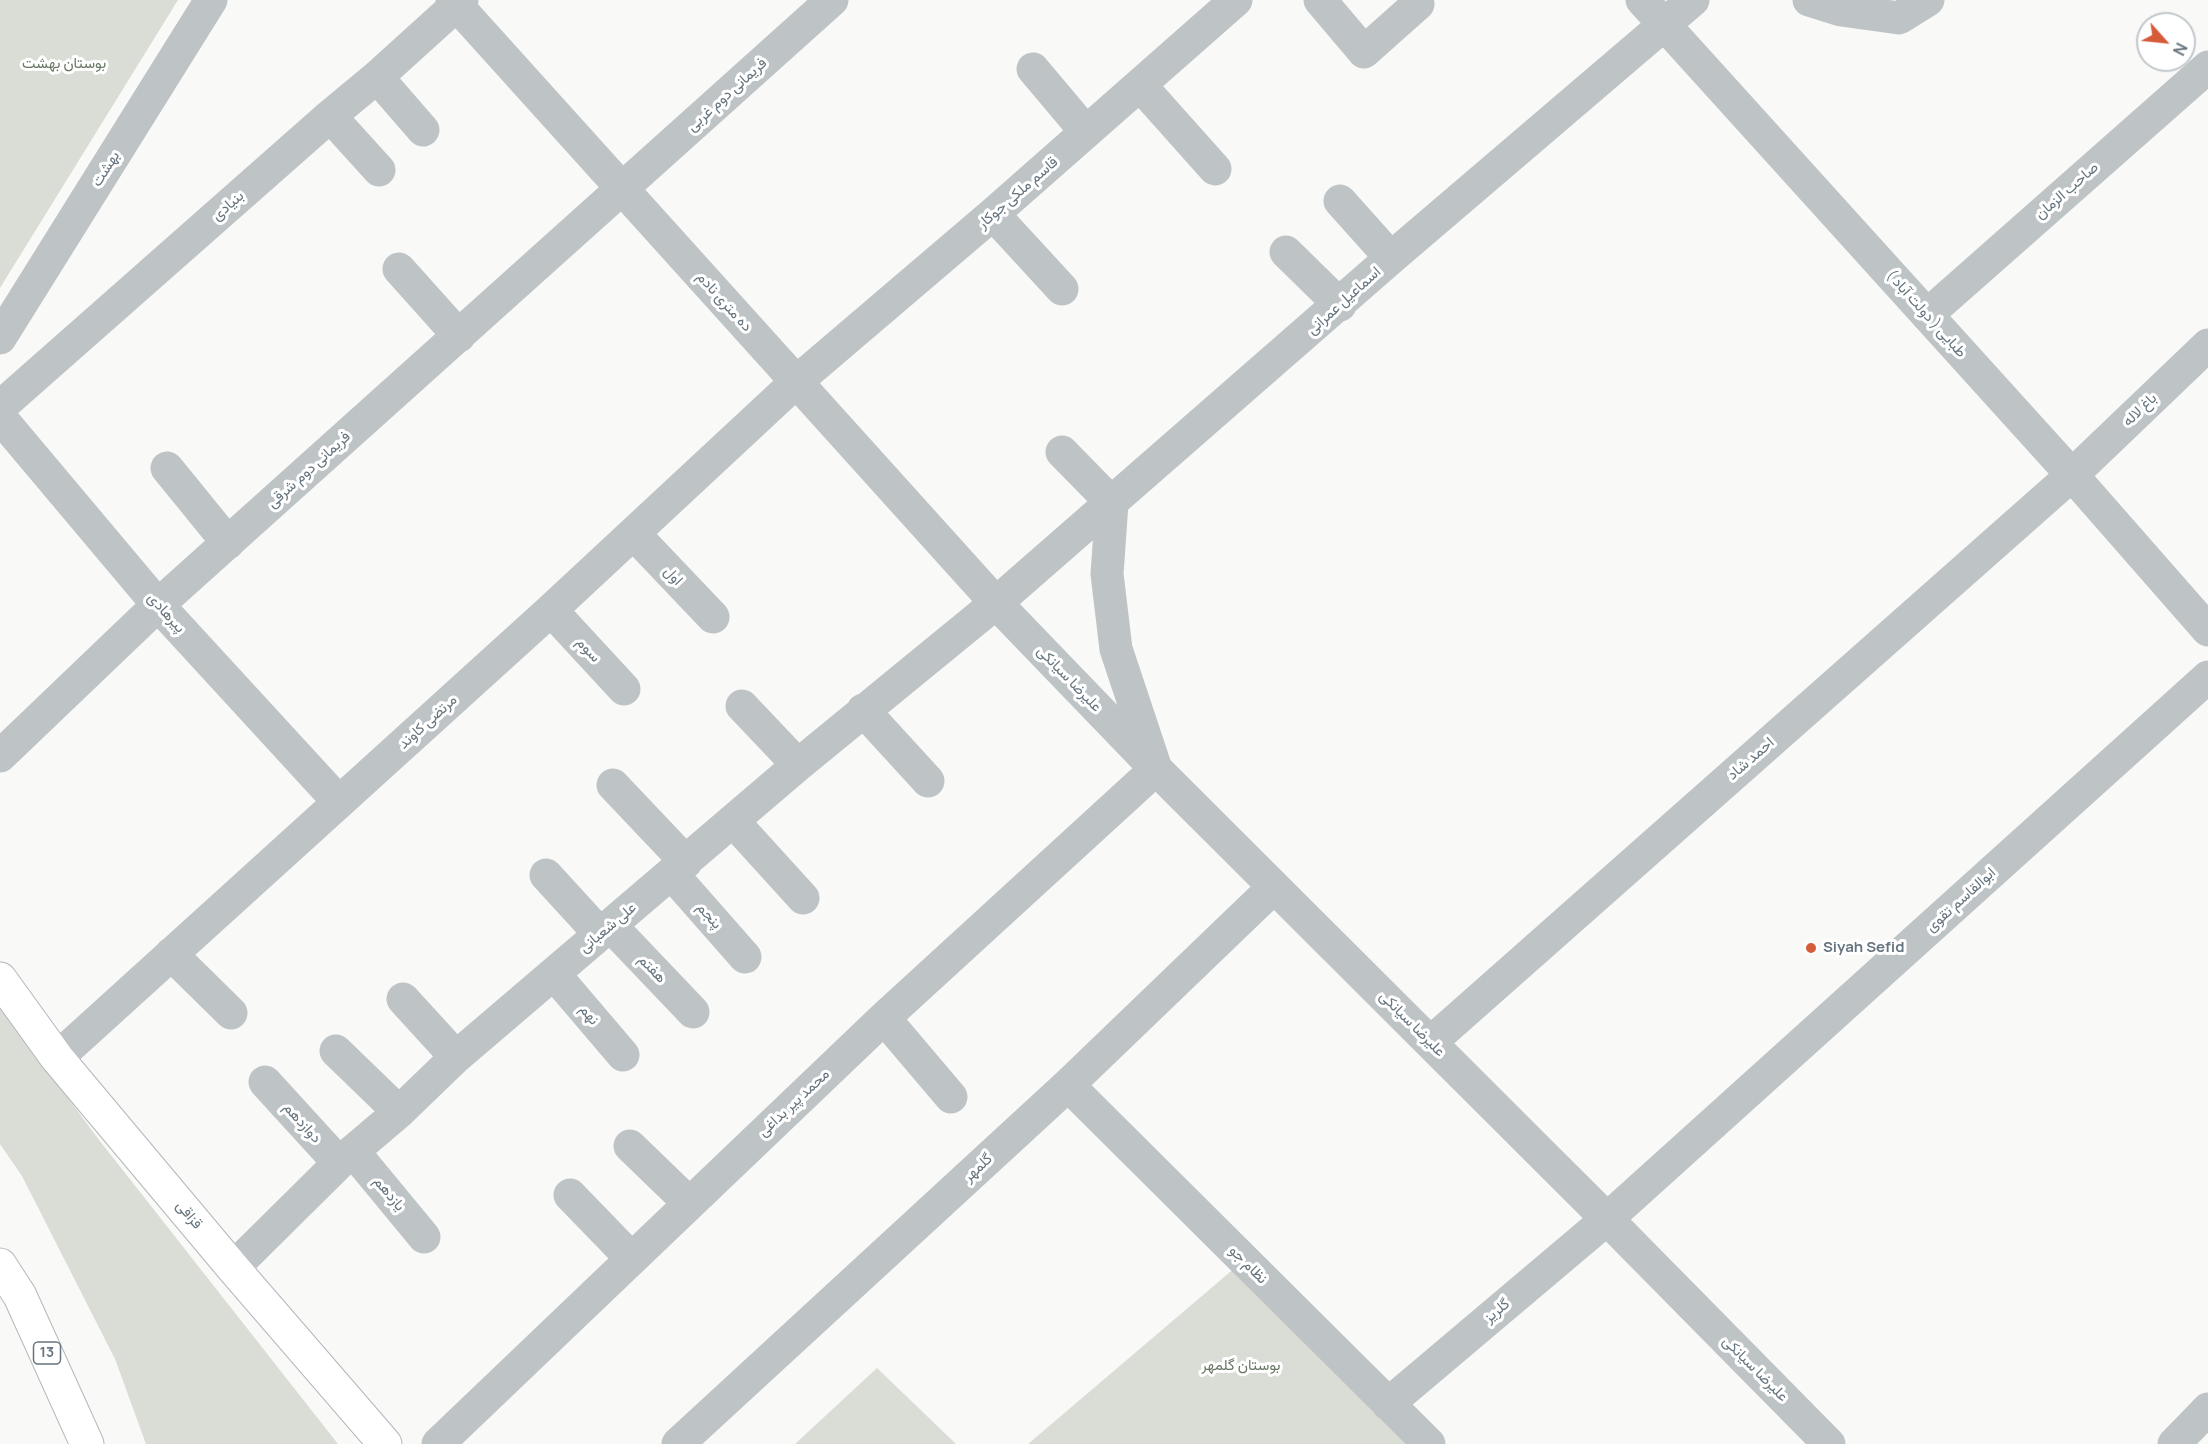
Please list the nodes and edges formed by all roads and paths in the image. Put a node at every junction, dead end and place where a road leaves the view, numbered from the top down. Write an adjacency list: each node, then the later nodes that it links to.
1 (211, 0): 31 (street, بهشت)
2 (832, 0): 21 (street, فریمانی دوم غربی)
3 (1236, 0): 15 (street, قاسم ملکی جوکار)
4 (1320, 0): 10 (street)
5 (1642, 0): 11 (street, طبایی ( دولت آباد ))
6 (1693, 0): 11 (street, اسماعیل عمرانی)
7 (1809, 0): 8 (street)
8 (1929, 0)
9 (457, 2): 14 (street, بنیادی); 21 (street, ده متری نادم)
10 (1418, 4)
11 (1663, 24): 25 (street, اسماعیل عمرانی); 29 (street, طبایی ( دولت آباد ))
12 (2208, 67): 29 (street, صاحب الزمان)
13 (1033, 69): 18 (street)
14 (377, 77): 16 (street, بنیادی); 17 (street)
15 (1140, 85): 18 (street, قاسم ملکی جوکار); 19 (street)
16 (330, 116): 20 (street); 34 (street, بنیادی)
17 (423, 130)
18 (1086, 132): 23 (street, قاسم ملکی جوکار)
19 (1215, 169)
20 (379, 170)
21 (622, 189): 30 (street, فریمانی دوم شرقی); 33 (street, ده متری نادم)
22 (1341, 201): 25 (street)
23 (993, 214): 27 (street); 33 (street, قاسم ملکی جوکار)
24 (1286, 252): 28 (street)
25 (1392, 258): 28 (street, اسماعیل عمرانی)
26 (399, 269): 30 (street)
27 (1062, 289)
28 (1340, 305): 39 (street, اسماعیل عمرانی)
29 (1927, 315): 38 (street, طبایی ( دولت آباد ))
30 (459, 336): 41 (street, فریمانی دوم شرقی)
31 (0, 338)
32 (2208, 345): 38 (street, باغ لاله)
33 (796, 382): 40 (street, مرتضی کاوند); 42 (street, ده متری نادم)
34 (0, 407)
35 (0, 417): 43 (street, پیرهادی)
36 (1062, 452): 39 (street)
37 (167, 468): 41 (street)
38 (2072, 475): 46 (street, طبایی ( دولت آباد )); 71 (street, احمد شاد)
39 (1112, 503): 42 (street, اسماعیل عمرانی); 53 (street)
40 (634, 534): 44 (street, مرتضی کاوند); 45 (street, اول)
41 (228, 543): 43 (street, فریمانی دوم شرقی)
42 (996, 603): 50 (street, علی شعبانی); 53 (street, علیرضا سیانکی)
43 (158, 605): 51 (street, فریمانی دوم شرقی); 56 (street, پیرهادی)
44 (551, 610): 48 (street, سوم); 56 (street, مرتضی کاوند)
45 (713, 617)
46 (2208, 630)
47 (2208, 677): 84 (street, ابوالقاسم تقوی)
48 (624, 689)
49 (742, 706): 52 (street)
50 (863, 710): 52 (street, علی شعبانی); 54 (street)
51 (0, 756)
52 (798, 765): 57 (street, علی شعبانی)
53 (1156, 769): 60 (street, علیرضا سیانکی); 70 (street, محمد پیر بداغی)
54 (928, 781)
55 (613, 785): 58 (street, پنجم)
56 (339, 802): 63 (street, مرتضی کاوند)
57 (733, 821): 58 (street, علی شعبانی); 61 (street)
58 (679, 868): 62 (street, علی شعبانی); 64 (street, پنجم)
59 (546, 875): 62 (street, هفتم)
60 (1274, 886): 71 (street, علیرضا سیانکی); 77 (street, گلمهر)
61 (803, 898)
62 (605, 930): 65 (street, علی شعبانی); 68 (street, هفتم)
63 (171, 954): 69 (street); 75 (street, مرتضی کاوند)
64 (745, 957)
65 (554, 974): 73 (street, نهم); 74 (street, علی شعبانی)
66 (0, 979): 75 (main road, قزاقی)
67 (403, 999): 74 (street)
68 (693, 1012)
69 (231, 1013)
70 (884, 1018): 78 (street); 83 (street, محمد پیر بداغی)
71 (1431, 1042): 84 (street, علیرضا سیانکی)
72 (336, 1051): 79 (street)
73 (623, 1055)
74 (456, 1057): 79 (street, علی شعبانی)
75 (57, 1058): 88 (main road, قزاقی)
76 (265, 1082): 81 (street, دوازدهم)
77 (1068, 1085): 89 (street, نظام جو); 94 (street, گلمهر)
78 (951, 1097)
79 (399, 1112): 81 (street, علی شعبانی)
80 (630, 1146): 83 (street)
81 (346, 1157): 85 (street, یازدهم); 88 (street, علی شعبانی)
82 (570, 1195): 86 (street)
83 (689, 1203): 86 (street, محمد پیر بداغی)
84 (1607, 1219): 89 (street, گلریز); 96 (street, علیرضا سیانکی)
85 (424, 1237)
86 (631, 1258): 93 (street, محمد پیر بداغی)
87 (0, 1264): 91 (main road, 13)
88 (233, 1268): 92 (main road, قزاقی)
89 (1388, 1404): 95 (street, نظام جو)
90 (2208, 1409): 97 (street)
91 (87, 1444)
92 (385, 1444)
93 (438, 1444)
94 (678, 1444)
95 (1429, 1444)
96 (1829, 1444)
97 (2174, 1444)

